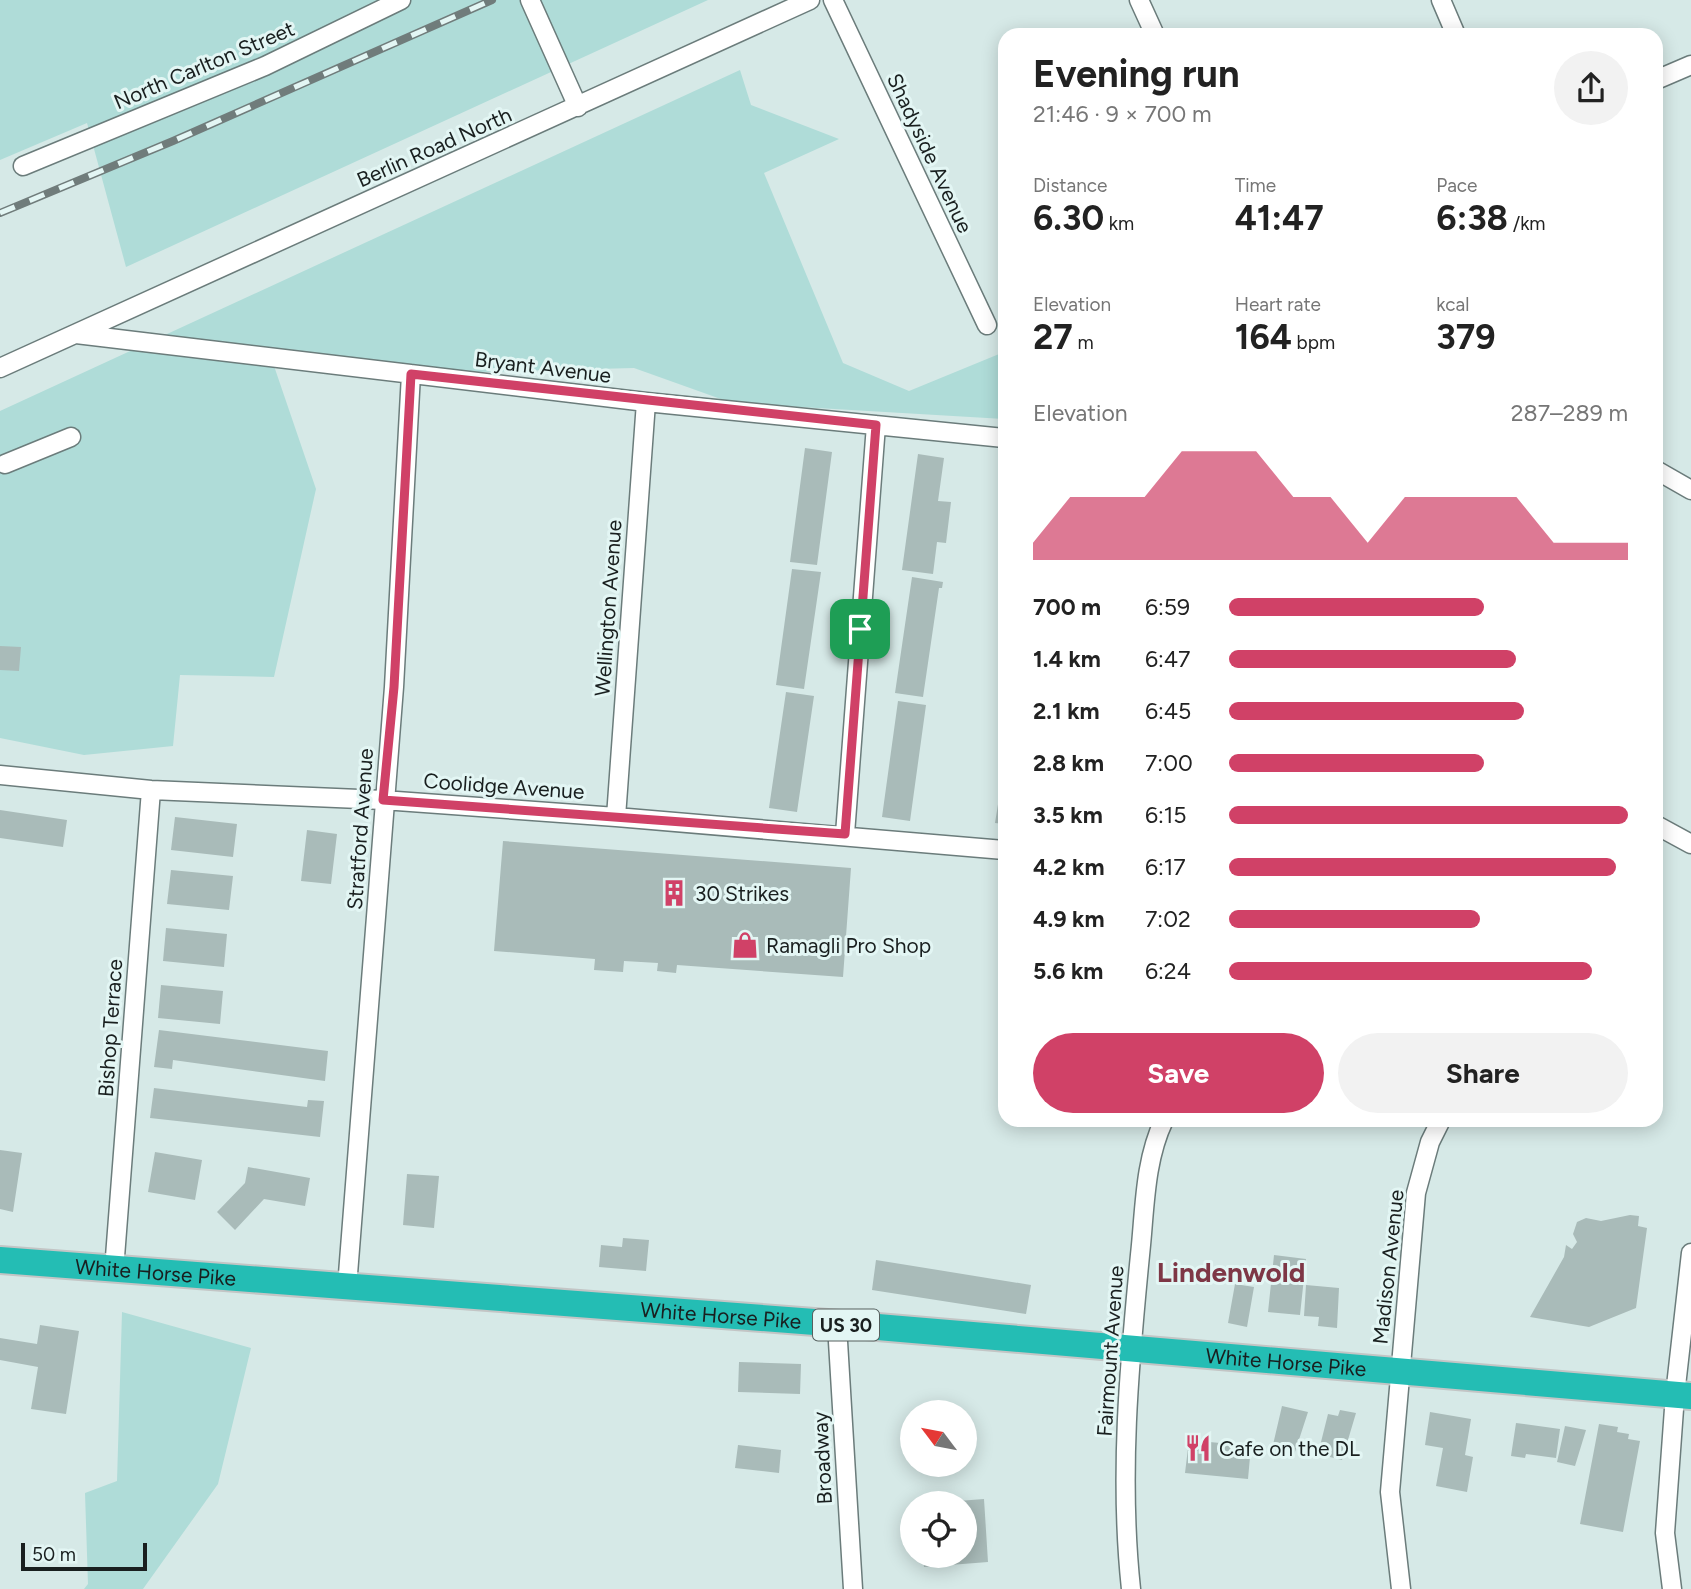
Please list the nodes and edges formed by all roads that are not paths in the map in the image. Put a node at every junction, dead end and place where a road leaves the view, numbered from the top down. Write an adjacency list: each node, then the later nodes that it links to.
1 (401, 0): 12 (street, North Carlton Street)
2 (530, 0): 11 (street)
3 (810, 0): 11 (street, Berlin Road North)
4 (832, 0): 13 (street, Shadyside Avenue)
5 (1139, 0): 7 (street)
6 (1441, 0): 8 (street)
7 (1152, 28)
8 (1454, 28)
9 (1691, 65): 10 (street)
10 (1663, 77)
11 (578, 107): 14 (street, Berlin Road North)
12 (23, 166)
13 (987, 325)
14 (76, 334): 15 (street, Berlin Road North); 16 (street, Bryant Avenue)
15 (0, 368)
16 (411, 374): 17 (street, Bryant Avenue); 26 (street, Stratford Avenue)
17 (646, 401): 18 (street, Bryant Avenue); 27 (street, Wellington Avenue)
18 (876, 425): 20 (street, Bryant Avenue); 29 (street)
19 (71, 437): 21 (street)
20 (998, 437)
21 (2, 461)
22 (1663, 474): 23 (street)
23 (1691, 490)
24 (0, 775): 25 (street, Coolidge Avenue)
25 (151, 790): 26 (street, Coolidge Avenue); 36 (street, Bishop Terrace)
26 (383, 800): 27 (street, Coolidge Avenue); 37 (street, Stratford Avenue)
27 (616, 817): 29 (street, Coolidge Avenue)
28 (1663, 830): 30 (street)
29 (845, 834): 31 (street, Coolidge Avenue)
30 (1691, 844)
31 (998, 849)
32 (1162, 1127): 39 (street, Fairmount Avenue)
33 (1438, 1127): 40 (street, Madison Avenue)
34 (1691, 1253): 41 (street)
35 (0, 1260): 36 (highway, White Horse Pike / US 30)
36 (114, 1270): 37 (highway, White Horse Pike / US 30)
37 (347, 1287): 38 (highway, White Horse Pike / US 30)
38 (837, 1325): 39 (highway, White Horse Pike / US 30); 42 (street, Broadway)
39 (1130, 1348): 40 (highway, White Horse Pike / US 30); 43 (street, Fairmount Avenue)
40 (1401, 1373): 41 (highway, White Horse Pike / US 30); 44 (street, Madison Avenue)
41 (1683, 1395): 45 (street)
42 (850, 1586)
43 (1131, 1589)
44 (1401, 1589)
45 (1672, 1589)

